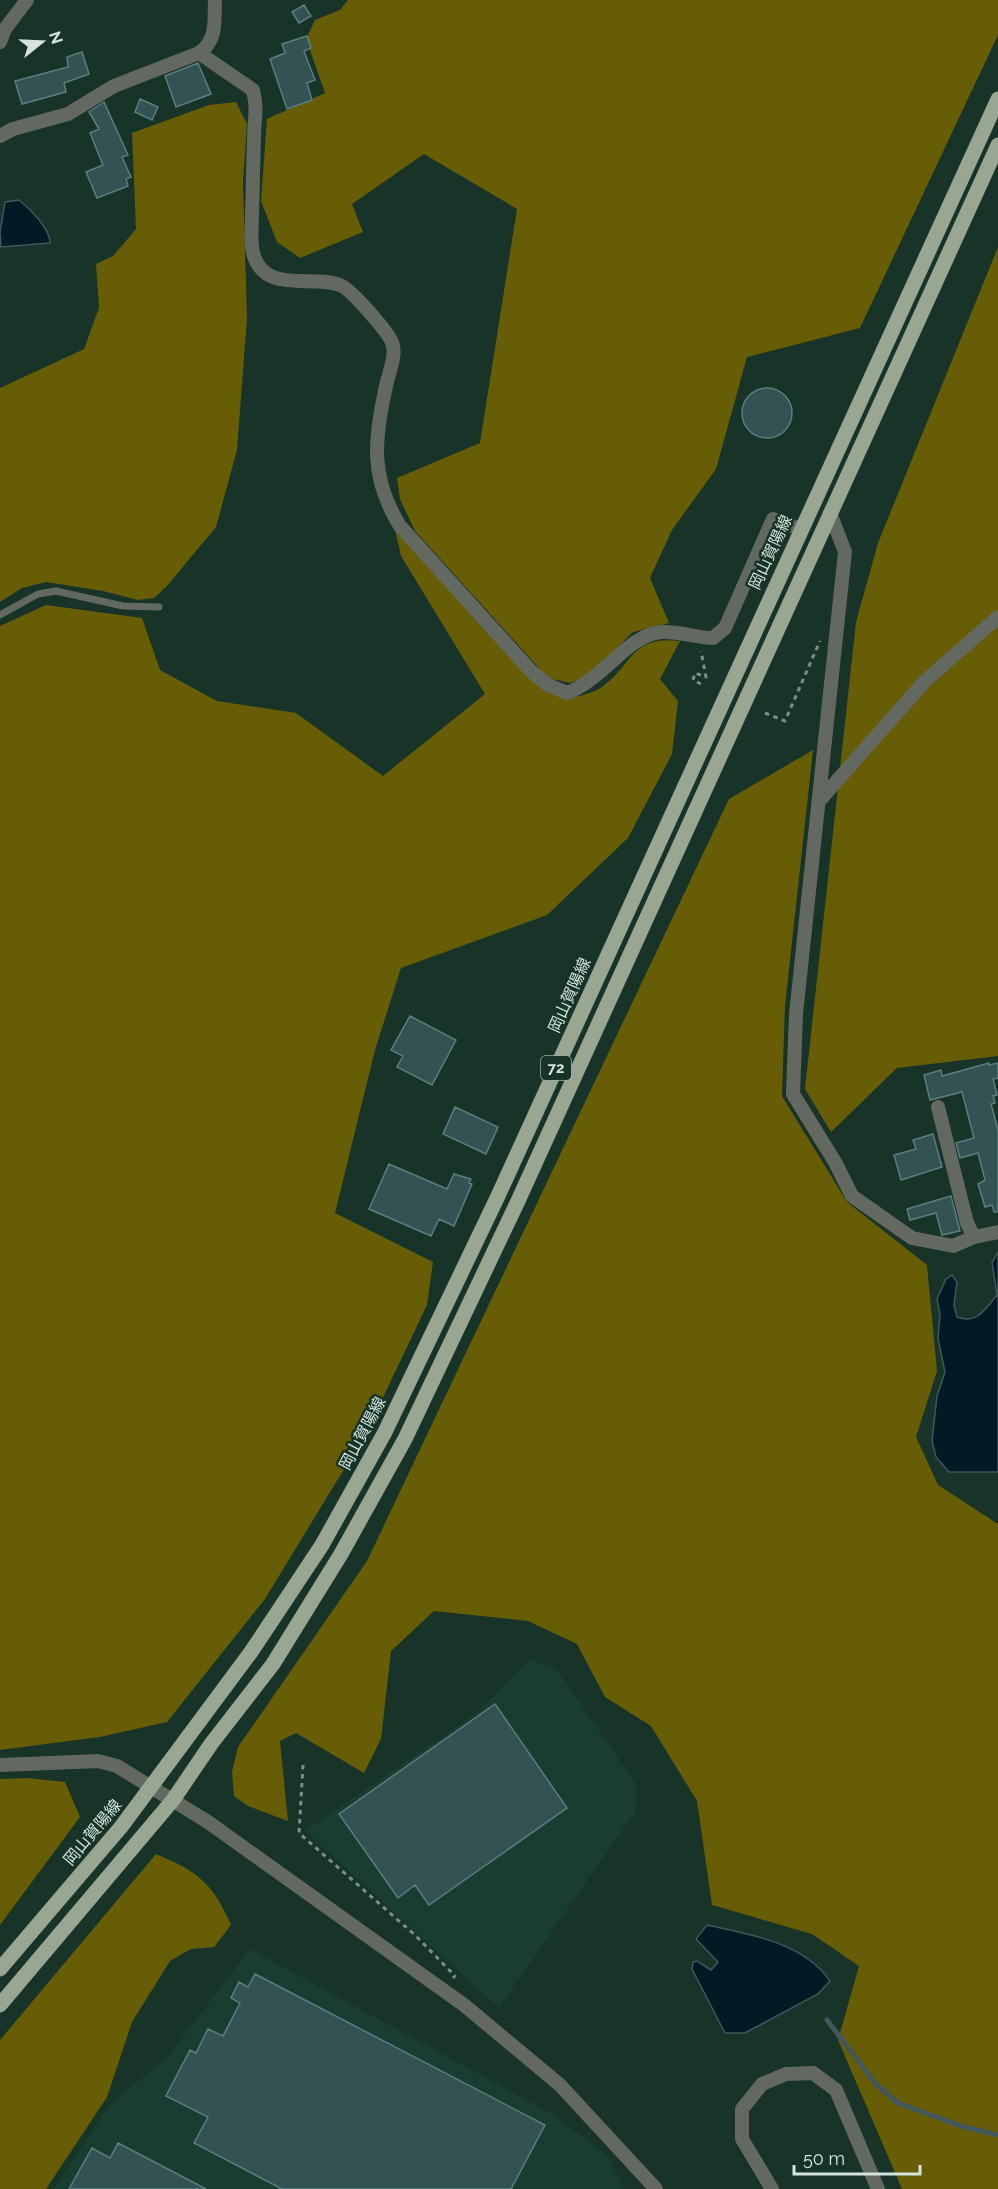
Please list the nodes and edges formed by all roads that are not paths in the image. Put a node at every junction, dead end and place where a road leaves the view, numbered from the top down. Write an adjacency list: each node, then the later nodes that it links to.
1 (27, 0): 3 (street)
2 (215, 0): 4 (street)
3 (0, 42)
4 (200, 53): 6 (street); 9 (street)
5 (998, 99): 9 (main road, 岡山賀陽線 / 72)
6 (0, 136)
7 (998, 145): 8 (main road, 72)
8 (830, 513): 13 (street); 19 (main road, 72)
9 (801, 529): 18 (main road, 岡山賀陽線 / 72)
10 (159, 607): 11 (lane)
11 (0, 615)
12 (998, 616): 13 (street)
13 (820, 800): 16 (street)
14 (938, 1107): 16 (street)
15 (998, 1233): 16 (street)
16 (974, 1237)
17 (0, 1765): 18 (street)
18 (152, 1786): 19 (street); 20 (main road, 岡山賀陽線 / 72)
19 (173, 1800): 21 (main road, 72); 22 (street)
20 (0, 1970)
21 (0, 2005)
22 (656, 2189)
23 (772, 2189): 24 (street)
24 (878, 2189)

